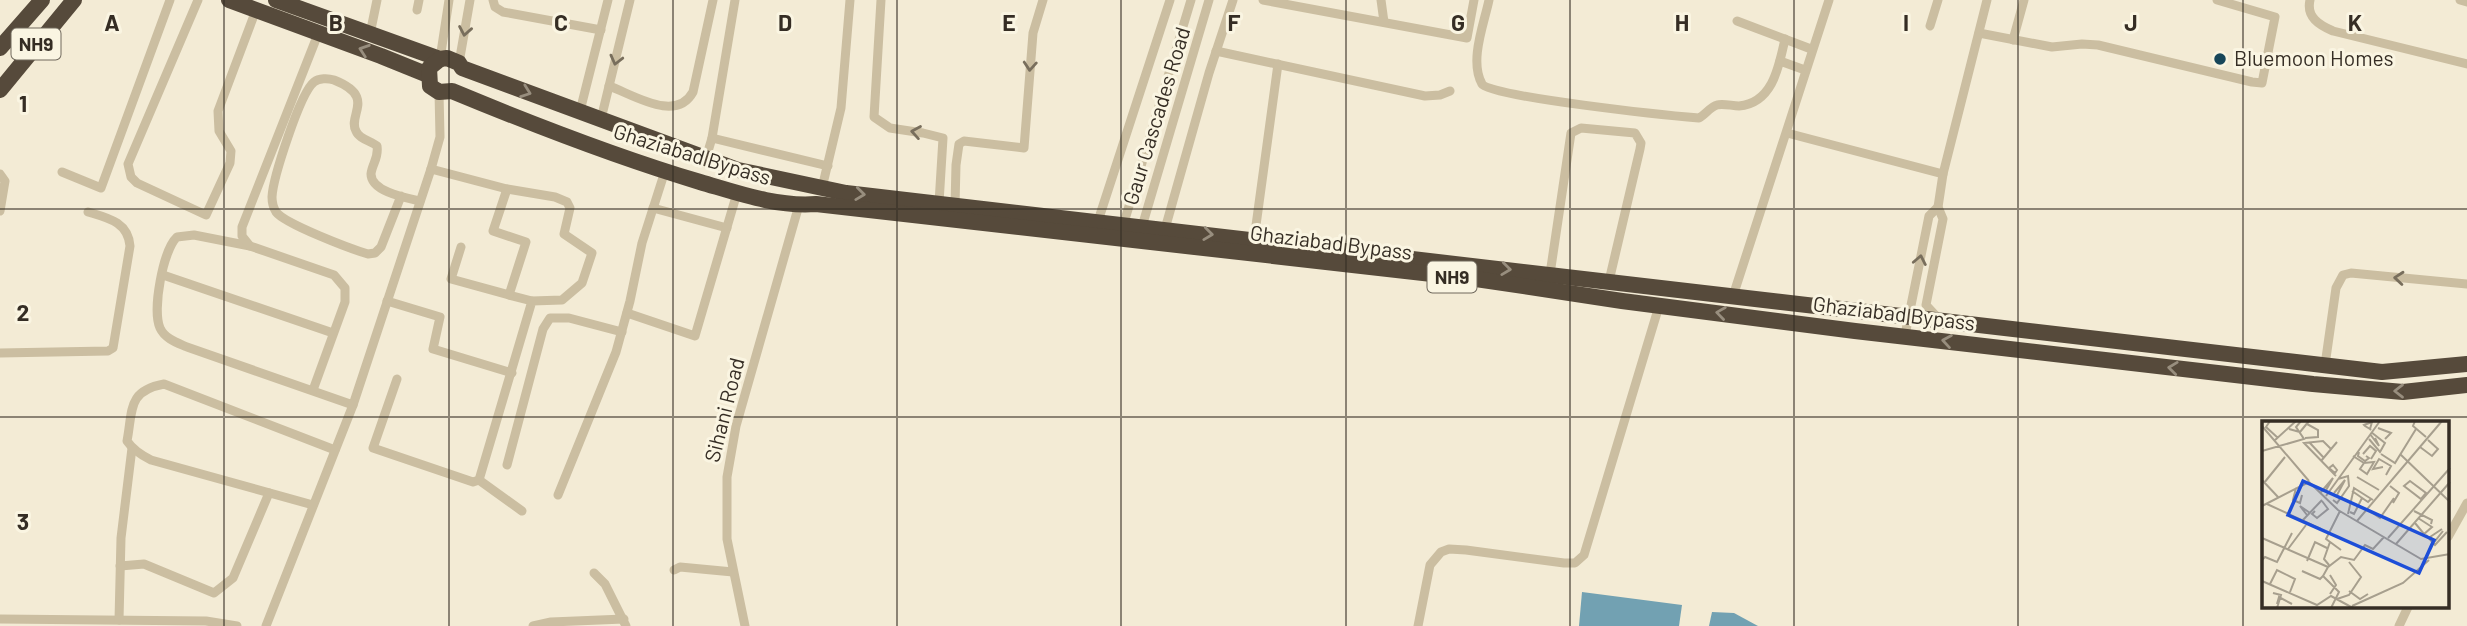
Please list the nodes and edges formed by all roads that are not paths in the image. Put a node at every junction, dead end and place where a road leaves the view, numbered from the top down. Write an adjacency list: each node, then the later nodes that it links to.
1 (41, 0): 44 (highway, NH9)
2 (74, 0): 54 (highway, NH9)
3 (170, 0): 68 (street)
4 (198, 0): 34 (street)
5 (229, 0): 34 (highway)
6 (276, 0): 41 (highway, Ghaziabad Bypass / NH9)
7 (377, 0): 41 (street)
8 (449, 0): 47 (street)
9 (470, 0): 51 (street, one-way to 51)
10 (493, 0): 38 (street)
11 (608, 0): 38 (street)
12 (630, 0): 55 (street, one-way to 55)
13 (713, 0): 55 (street)
14 (735, 0): 61 (street)
15 (850, 0): 65 (street)
16 (881, 0): 62 (street, one-way to 16)
17 (1043, 0): 63 (street, one-way to 63)
18 (1170, 0): 82 (street)
19 (1191, 0): 85 (street, Gaur Cascades Road)
20 (1209, 0): 86 (street, Gaur Cascades Road)
21 (1233, 0): 46 (street)
22 (1262, 0): 36 (street)
23 (1381, 0): 36 (street)
24 (1474, 0): 36 (street)
25 (1489, 0): 48 (street)
26 (1829, 0): 45 (street)
27 (1938, 0): 37 (street)
28 (1987, 0): 39 (street)
29 (2024, 0): 43 (street)
30 (2217, 0): 43 (street)
31 (2310, 0): 50 (street)
32 (2460, 0): 33 (street)
33 (2467, 2)
34 (256, 10): 40 (highway)
35 (1737, 21): 42 (street)
36 (1384, 22)
37 (1930, 26)
38 (601, 30): 58 (street)
39 (1979, 33): 43 (street); 70 (street)
40 (318, 34): 53 (highway, one-way to 40); 88 (street)
41 (370, 34): 47 (highway, Ghaziabad Bypass / NH9)
42 (1785, 39): 45 (street); 48 (street)
43 (2013, 40)
44 (0, 48)
45 (1811, 49): 52 (street)
46 (1216, 51): 49 (street); 84 (street)
47 (440, 59): 51 (highway, Ghaziabad Bypass / NH9); 53 (highway)
48 (1780, 61): 52 (street)
49 (1278, 64): 57 (street); 87 (street)
50 (2467, 64)
51 (461, 66): 56 (highway); 58 (highway, Ghaziabad Bypass / NH9, one-way to 58)
52 (1805, 70): 60 (street)
53 (428, 75): 56 (highway)
54 (1, 85)
55 (609, 86): 59 (street)
56 (446, 91): 66 (street); 67 (highway, Ghaziabad Bypass / NH9)
57 (1450, 91)
58 (580, 111): 59 (highway, Ghaziabad Bypass / NH9)
59 (601, 119): 64 (highway, Ghaziabad Bypass / NH9)
60 (1787, 133): 70 (street); 95 (street)
61 (712, 138): 64 (street); 65 (street)
62 (943, 138): 63 (street); 76 (street)
63 (962, 142): 76 (street)
64 (706, 158): 71 (highway, Ghaziabad Bypass / NH9)
65 (828, 166): 71 (street)
66 (431, 169): 72 (street); 75 (street)
67 (665, 171): 73 (highway, Ghaziabad Bypass / NH9); 79 (street)
68 (62, 172)
69 (0, 174): 80 (street)
70 (1943, 174): 78 (street)
71 (822, 188): 76 (highway, Ghaziabad Bypass / NH9, one-way to 76)
72 (507, 189): 94 (street); 97 (street)
73 (737, 193): 77 (highway, Ghaziabad Bypass / NH9); 83 (street)
74 (401, 196): 74 (street); 75 (street)
75 (420, 201): 96 (street)
76 (947, 204): 82 (highway, Ghaziabad Bypass / NH9)
77 (799, 205): 85 (highway, Ghaziabad Bypass / NH9); 127 (street, Sihani Road)
78 (1938, 207): 100 (street, one-way to 78); 101 (street)
79 (653, 208): 83 (street); 99 (street)
80 (0, 211)
81 (88, 212): 106 (street)
82 (1098, 221): 85 (highway, Ghaziabad Bypass / NH9)
83 (727, 228): 99 (street)
84 (1165, 229): 86 (highway, Ghaziabad Bypass / NH9); 87 (highway, Ghaziabad Bypass / NH9, one-way to 87)
85 (1122, 231): 86 (highway, Ghaziabad Bypass / NH9)
86 (1140, 233): 98 (highway, Ghaziabad Bypass / NH9)
87 (1254, 240): 90 (highway, Ghaziabad Bypass / NH9, one-way to 90)
88 (250, 246): 91 (street); 103 (street)
89 (461, 247): 94 (street)
90 (1550, 274): 92 (highway, Ghaziabad Bypass / NH9); 92 (street)
91 (163, 275): 103 (street); 113 (street)
92 (1609, 281): 95 (highway, Ghaziabad Bypass / NH9)
93 (2467, 284): 109 (street, one-way to 109)
94 (509, 295): 97 (street)
95 (1733, 296): 100 (highway, Ghaziabad Bypass / NH9)
96 (387, 301): 110 (street); 114 (street)
97 (532, 301): 110 (street)
98 (1659, 306): 104 (highway, Ghaziabad Bypass / NH9, one-way to 98); 137 (street)
99 (626, 313): 102 (street)
100 (1909, 316): 101 (highway, Ghaziabad Bypass / NH9); 104 (street)
101 (1941, 320): 105 (highway, Ghaziabad Bypass / NH9)
102 (622, 332): 117 (street); 120 (street)
103 (333, 333): 113 (street)
104 (1905, 335): 107 (highway, Ghaziabad Bypass / NH9, one-way to 104)
105 (2103, 339): 107 (highway); 109 (highway, Ghaziabad Bypass / NH9)
106 (0, 353)
107 (2099, 360): 112 (highway, Ghaziabad Bypass / NH9, one-way to 107)
108 (2467, 363): 109 (highway, Ghaziabad Bypass / NH9)
109 (2325, 365)
110 (512, 373): 118 (street)
111 (397, 379): 118 (street)
112 (2467, 385)
113 (313, 390): 114 (street)
114 (353, 405): 116 (street)
115 (132, 448): 116 (street); 119 (street); 125 (street)
116 (335, 450): 122 (street)
117 (507, 465)
118 (479, 480): 123 (street)
119 (269, 493): 122 (street); 125 (street)
120 (558, 495)
121 (2467, 503): 124 (street)
122 (313, 505): 134 (street)
123 (522, 511)
124 (2450, 533)
125 (120, 566): 131 (street)
126 (674, 570): 127 (street)
127 (733, 572): 136 (street, Sihani Road)
128 (594, 573): 132 (street)
129 (2408, 608): 138 (street)
130 (0, 619): 131 (street)
131 (119, 620): 133 (street)
132 (625, 623): 135 (street)
133 (237, 626)
134 (266, 626)
135 (533, 626)
136 (745, 626)
137 (1418, 626)
138 (2399, 626)

